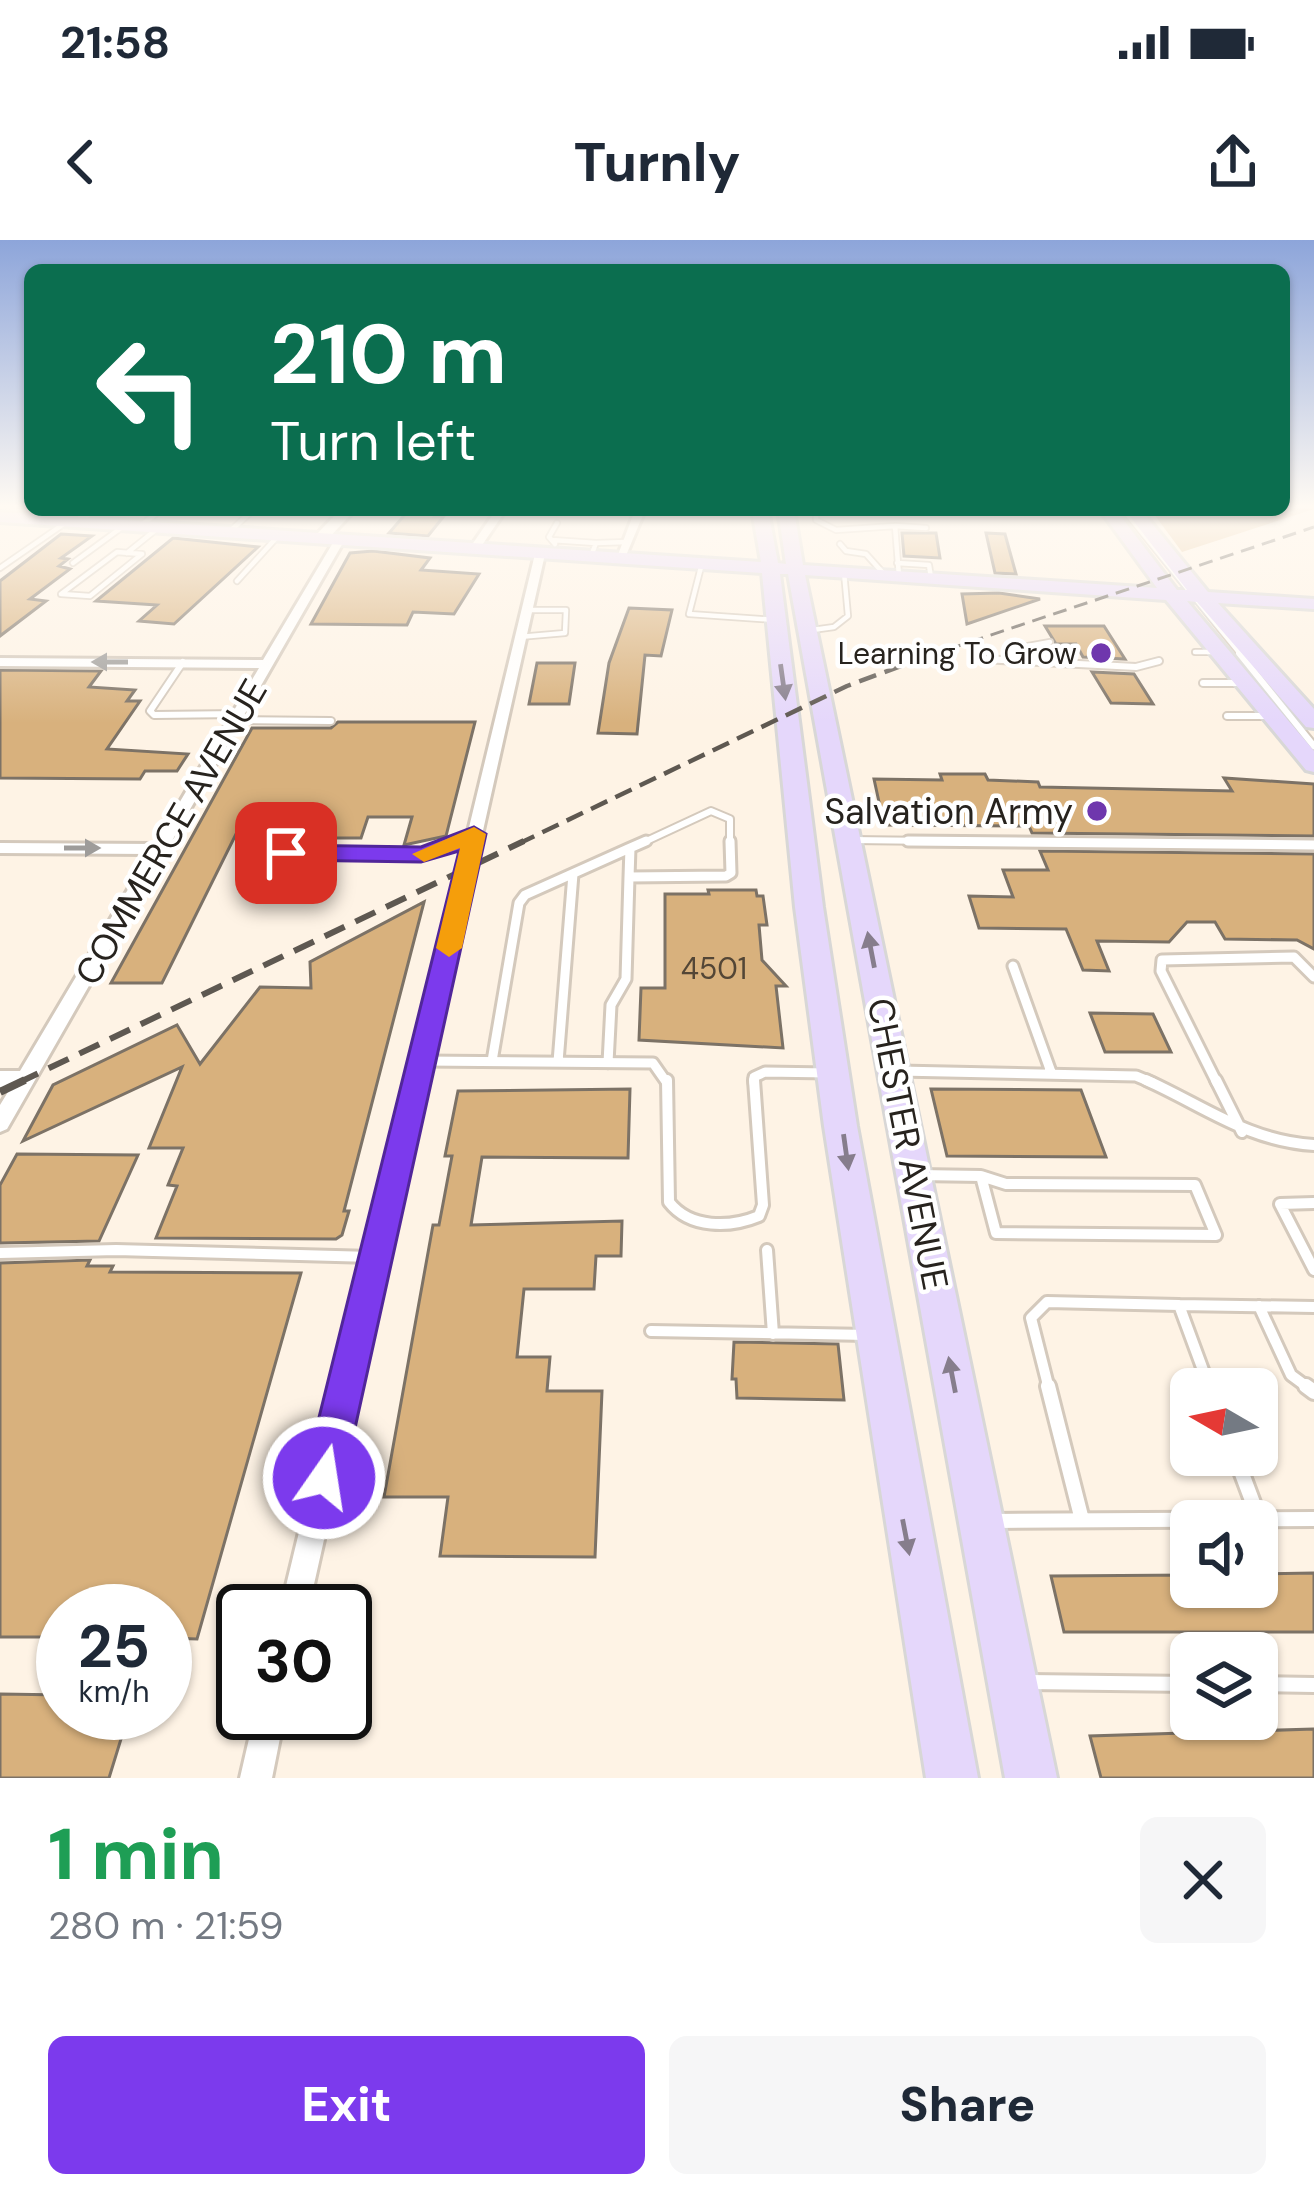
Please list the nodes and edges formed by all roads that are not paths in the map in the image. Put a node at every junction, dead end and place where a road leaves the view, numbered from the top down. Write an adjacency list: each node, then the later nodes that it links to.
1 (80, 580): 2 (lane)
2 (110, 580)
3 (317, 580): 25 (street, COMMERCE AVENUE)
4 (537, 580): 15 (street)
5 (698, 580): 16 (lane)
6 (784, 580): 16 (main road, CHESTER AVENUE)
7 (844, 580): 16 (lane)
8 (954, 580): 12 (main road)
9 (1059, 580): 12 (main road)
10 (1156, 580): 13 (main road)
11 (1177, 580): 13 (main road)
12 (1037, 586): 13 (main road)
13 (1188, 596): 14 (main road); 20 (main road); 33 (main road); 34 (lane)
14 (1314, 604)
15 (526, 610): 17 (street); 17 (lane)
16 (790, 625): 37 (main road, CHESTER AVENUE); 53 (main road, CHESTER AVENUE, one-way to 53)
17 (519, 638): 36 (street)
18 (1050, 641): 26 (lane)
19 (1195, 652): 20 (lane)
20 (1220, 652): 28 (main road)
21 (982, 659): 26 (lane)
22 (1159, 661): 26 (lane)
23 (0, 662): 24 (street, one-way to 23)
24 (183, 662): 25 (street); 31 (lane)
25 (269, 664): 31 (street, COMMERCE AVENUE)
26 (1047, 665)
27 (1203, 683): 28 (lane)
28 (1246, 683): 30 (main road)
29 (1227, 716): 30 (lane)
30 (1273, 716): 35 (main road)
31 (238, 717): 32 (lane); 41 (street, COMMERCE AVENUE)
32 (331, 721)
33 (1314, 722)
34 (1314, 746)
35 (1314, 765)
36 (474, 834): 42 (lane); 47 (street)
37 (850, 840): 38 (lane); 51 (main road, CHESTER AVENUE, one-way to 37)
38 (1314, 845)
39 (0, 848): 41 (street, one-way to 41)
40 (629, 848): 43 (lane); 44 (lane); 44 (lane)
41 (163, 849): 55 (street, COMMERCE AVENUE)
42 (246, 853)
43 (573, 874): 48 (lane); 49 (lane)
44 (629, 877): 50 (lane)
45 (1013, 966): 52 (lane)
46 (1314, 977): 57 (lane)
47 (424, 1061): 48 (lane); 64 (street)
48 (492, 1061): 49 (lane)
49 (558, 1062): 50 (lane)
50 (608, 1063): 53 (lane)
51 (894, 1071): 52 (lane); 59 (main road, CHESTER AVENUE)
52 (1051, 1072): 57 (lane)
53 (834, 1073): 71 (main road, CHESTER AVENUE, one-way to 71)
54 (0, 1079): 55 (street)
55 (26, 1079): 56 (street, COMMERCE AVENUE)
56 (0, 1123)
57 (1242, 1132): 58 (lane)
58 (1314, 1145)
59 (914, 1175): 60 (lane); 78 (main road, CHESTER AVENUE, one-way to 59)
60 (981, 1176): 60 (lane)
61 (1314, 1203): 65 (lane)
62 (767, 1250): 70 (lane)
63 (0, 1253): 64 (lane)
64 (375, 1257): 79 (street)
65 (1314, 1270)
66 (1179, 1305): 67 (lane); 72 (lane); 76 (lane)
67 (1259, 1306): 68 (lane); 73 (lane)
68 (1314, 1307)
69 (651, 1331): 70 (lane)
70 (773, 1334): 71 (lane)
71 (873, 1336): 86 (main road, CHESTER AVENUE, one-way to 86)
72 (1202, 1368)
73 (1314, 1392)
74 (1278, 1519): 75 (lane)
75 (1314, 1519)
76 (1082, 1520): 77 (lane); 78 (lane)
77 (1170, 1520)
78 (980, 1521): 80 (main road, CHESTER AVENUE)
79 (300, 1584)
80 (1011, 1682): 81 (lane); 87 (main road, CHESTER AVENUE)
81 (1170, 1684)
82 (1278, 1684): 83 (lane)
83 (1314, 1684)
84 (265, 1740): 85 (street)
85 (256, 1778)
86 (952, 1778)
87 (1031, 1778)

